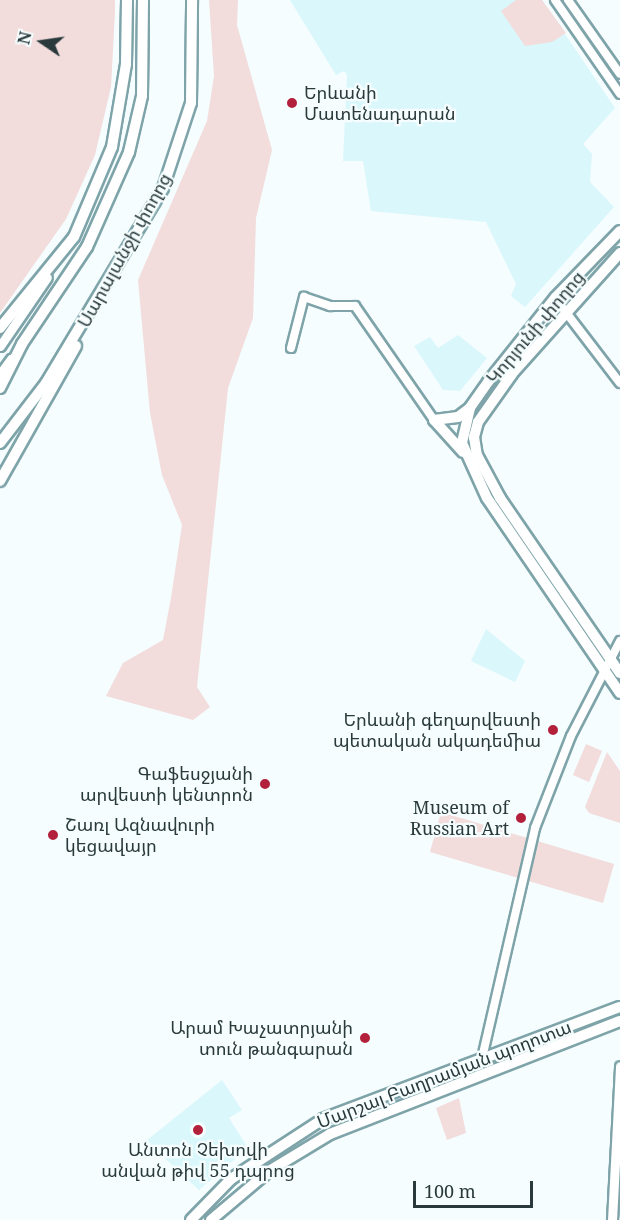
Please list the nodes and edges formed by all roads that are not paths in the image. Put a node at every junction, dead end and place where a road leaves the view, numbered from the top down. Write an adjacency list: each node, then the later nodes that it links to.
1 (127, 0): 8 (main road)
2 (143, 0): 9 (main road)
3 (192, 0): 15 (main road, Սարալանջի փողոց)
4 (555, 0): 7 (street)
5 (568, 0): 6 (street)
6 (620, 74)
7 (620, 94)
8 (119, 129): 9 (main road); 12 (main road)
9 (134, 135): 19 (main road)
10 (620, 231): 13 (main road, Կորյունի փողոց)
11 (620, 253): 14 (main road, Կորյունի փողոց)
12 (58, 260): 16 (main road); 20 (main road)
13 (555, 298): 14 (street); 17 (main road, Կորյունի փողոց)
14 (566, 309): 18 (main road, Կորյունի փողոց); 23 (street)
15 (87, 319): 27 (main road, Սարալանջի փողոց); 29 (main road)
16 (0, 328)
17 (529, 329): 18 (main road); 25 (main road, Կորյունի փողոց)
18 (541, 339): 31 (main road, Կորյունի փողոց)
19 (22, 344): 22 (main road); 24 (main road)
20 (0, 346)
21 (291, 348): 26 (street)
22 (0, 374)
23 (620, 383)
24 (0, 388)
25 (470, 408): 26 (main road); 28 (main road, Կորյունի փողոց)
26 (434, 420): 28 (main road)
27 (0, 443)
28 (463, 452): 32 (main road)
29 (0, 482)
30 (620, 641): 31 (street)
31 (611, 660): 32 (street); 33 (main road)
32 (605, 671): 34 (main road); 37 (street)
33 (620, 673)
34 (620, 693)
35 (620, 1007): 37 (main road, Մարշալ Բաղրամյան պողոտա)
36 (620, 1021): 40 (main road, Մարշալ Բաղրամյան պողոտա)
37 (482, 1058): 39 (main road, Մարշալ Բաղրամյան պողոտա)
38 (620, 1066): 41 (main road)
39 (191, 1220)
40 (211, 1220)
41 (612, 1220)

